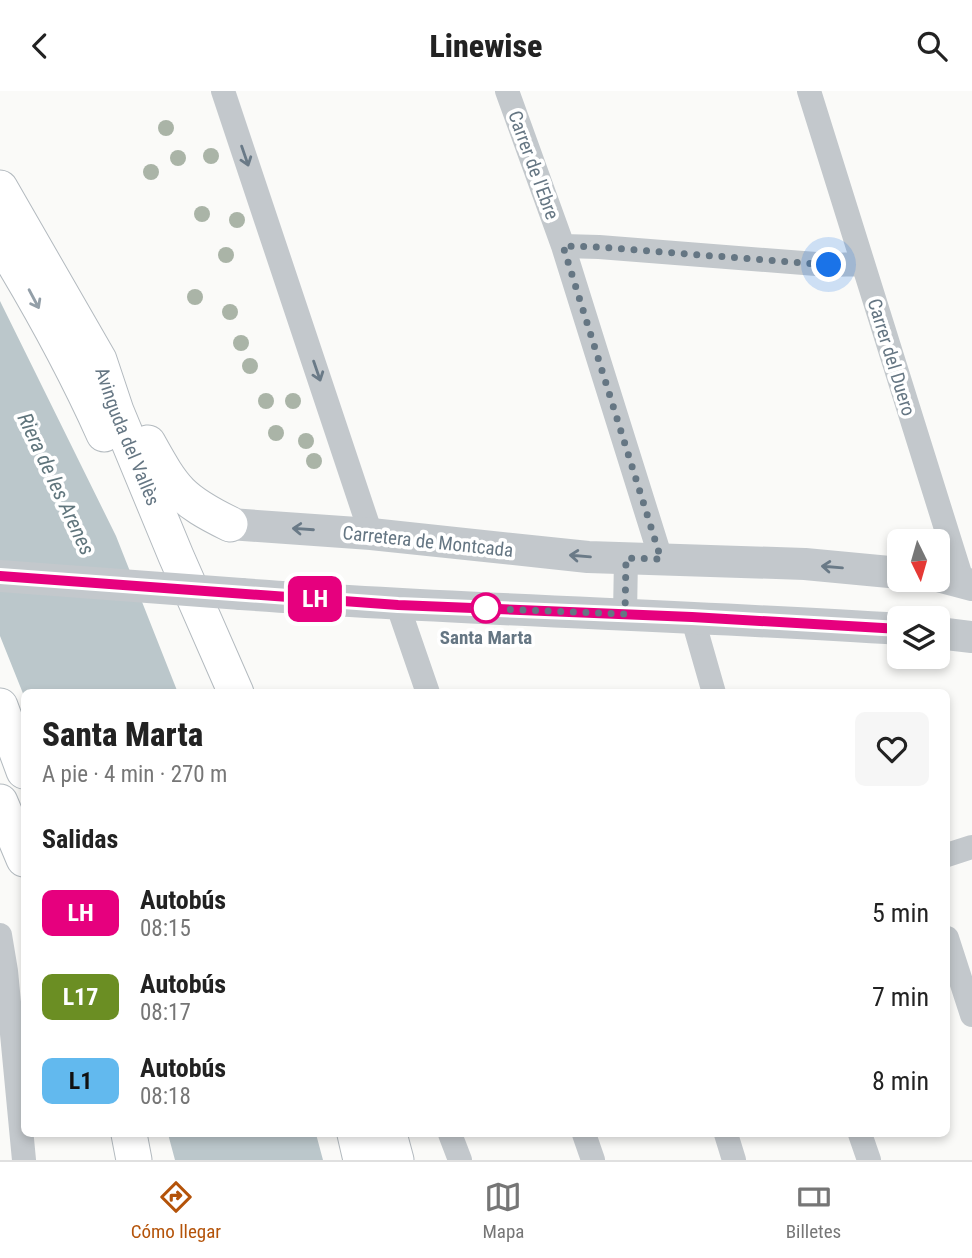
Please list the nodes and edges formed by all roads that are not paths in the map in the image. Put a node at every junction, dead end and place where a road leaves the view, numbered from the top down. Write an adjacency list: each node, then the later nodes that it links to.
1 (223, 91): 10 (street, one-way to 10)
2 (507, 91): 6 (street, Carrer de l'Ebre)
3 (809, 91): 7 (street, Carrer del Duero)
4 (0, 188): 8 (main road, Avinguda del Vallès)
5 (0, 240): 13 (main road, Avinguda del Vallès, one-way to 13)
6 (563, 246): 7 (street); 12 (street, Carrer de l'Ebre)
7 (863, 264): 16 (street, Carrer del Duero)
8 (99, 360): 9 (main road); 13 (main road, Avinguda del Vallès)
9 (230, 524): 10 (street, Carretera de Montcada, one-way to 9); 13 (main road)
10 (372, 534): 11 (street, Carretera de Montcada, one-way to 10)
11 (626, 558): 12 (street, Carretera de Montcada); 18 (street)
12 (661, 559): 14 (street, Carretera de Montcada, one-way to 12)
13 (172, 567): 23 (main road, Avinguda del Vallès); 24 (main road, Avinguda del Vallès)
14 (887, 572)
15 (0, 576): 17 (street, bridge)
16 (958, 581)
17 (398, 605): 18 (street); 25 (street)
18 (625, 614): 19 (street)
19 (692, 617): 20 (street); 26 (street)
20 (887, 628)
21 (950, 634): 22 (street)
22 (972, 637)
23 (217, 689)
24 (234, 689)
25 (427, 689)
26 (713, 689)
27 (0, 706): 28 (main road)
28 (21, 763)
29 (0, 802): 31 (main road)
30 (972, 847): 32 (street)
31 (21, 852)
32 (950, 854)
33 (0, 935): 36 (street)
34 (950, 947): 35 (street)
35 (972, 1015)
36 (21, 1128)
37 (22, 1137): 46 (street)
38 (129, 1137): 47 (main road)
39 (356, 1137): 48 (main road)
40 (375, 1137): 49 (main road)
41 (390, 1137): 50 (main road)
42 (451, 1137): 51 (street)
43 (585, 1137): 52 (street)
44 (727, 1137): 53 (street)
45 (861, 1137): 54 (street)
46 (24, 1160)
47 (134, 1160)
48 (361, 1160)
49 (380, 1160)
50 (396, 1160)
51 (460, 1160)
52 (593, 1160)
53 (734, 1160)
54 (869, 1160)

